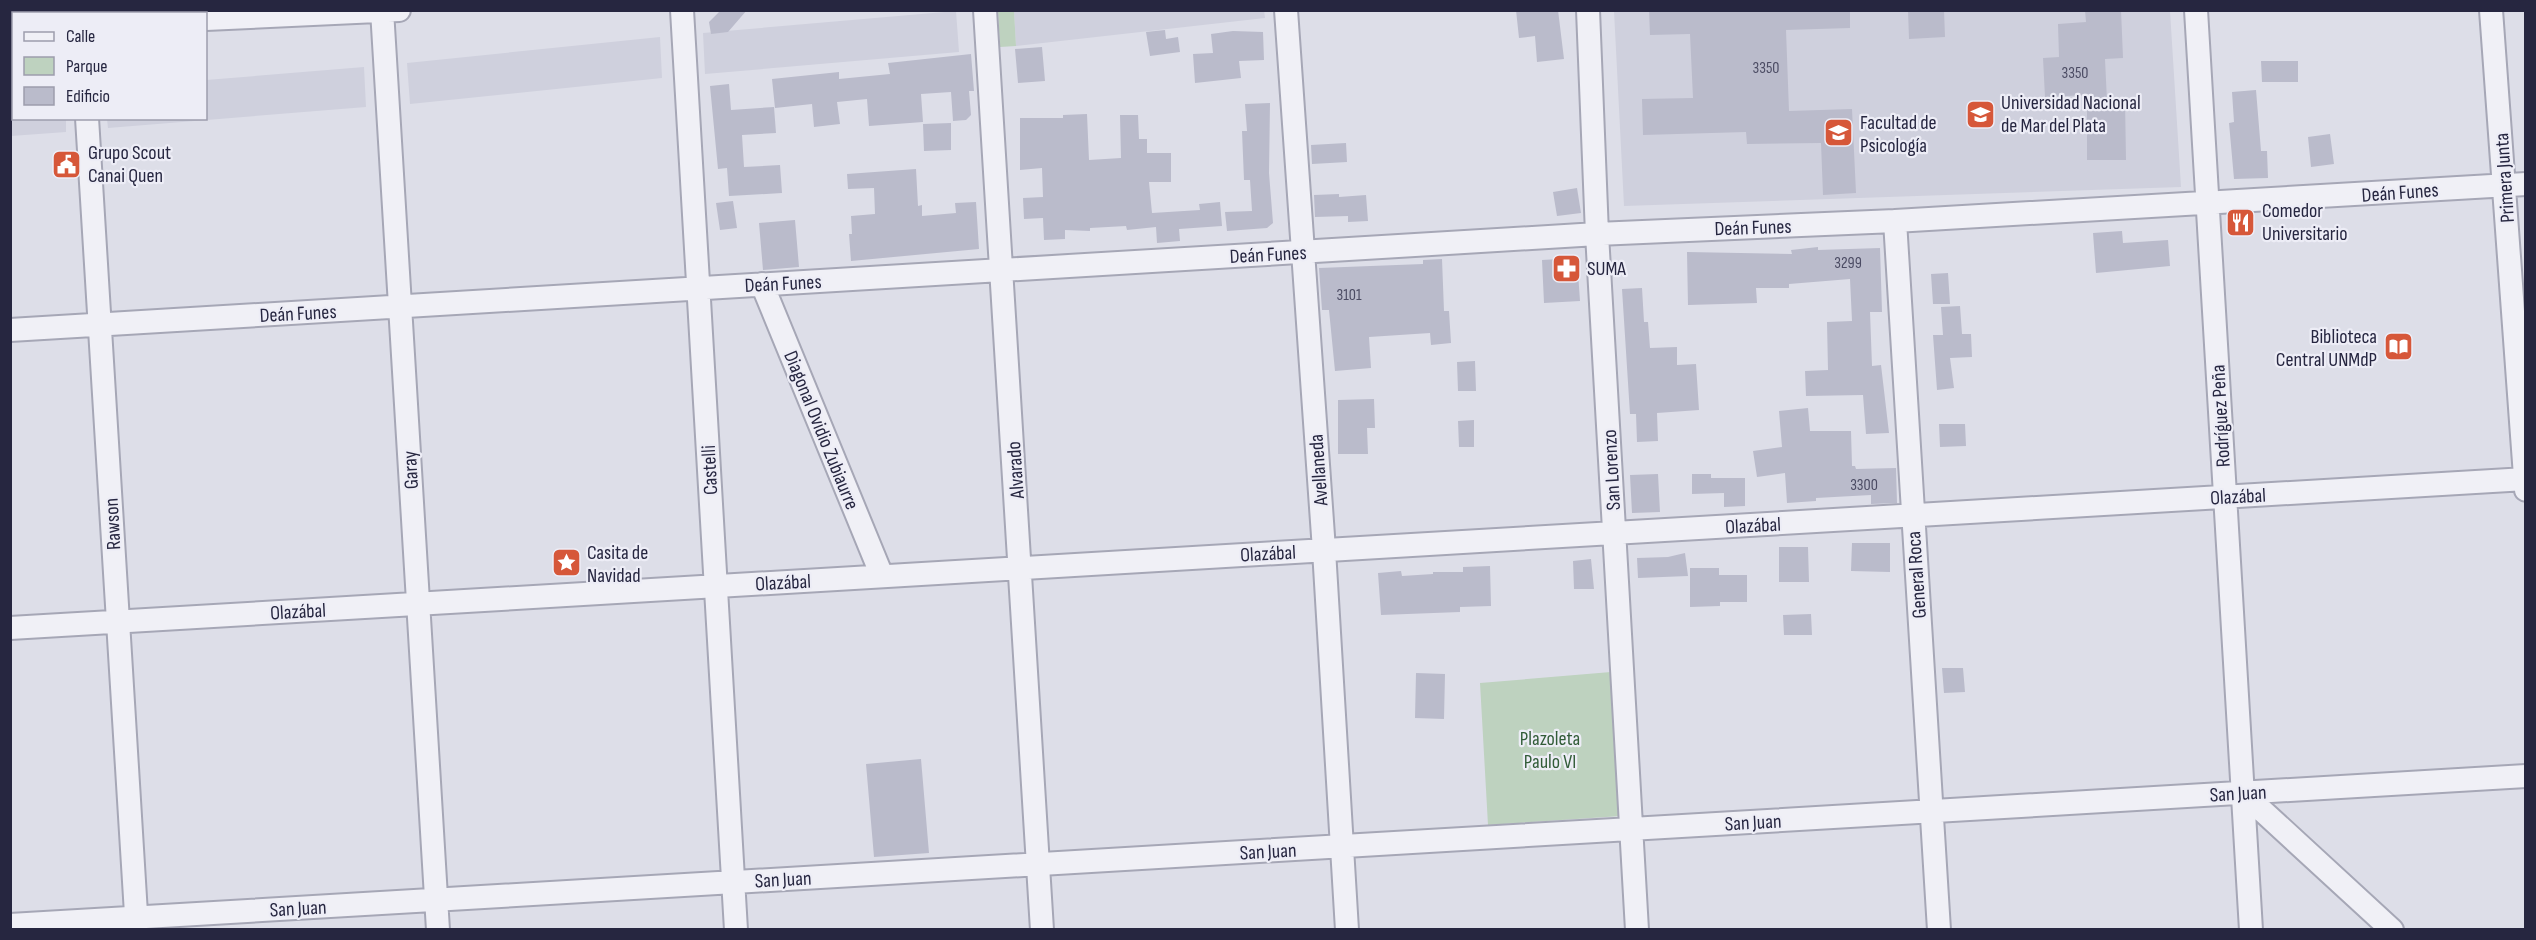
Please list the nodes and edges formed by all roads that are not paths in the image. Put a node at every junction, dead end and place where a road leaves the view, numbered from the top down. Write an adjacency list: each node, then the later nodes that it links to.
1 (682, 10): 17 (street, Castelli)
2 (985, 10): 15 (street, Alvarado)
3 (1286, 10): 14 (street, Avellaneda)
4 (1588, 10): 13 (street, San Lorenzo)
5 (2196, 10): 11 (street, Rodríguez Peña)
6 (2492, 10): 10 (street, Primera Junta)
7 (388, 11): 8 (street); 18 (street, Garay)
8 (207, 18)
9 (87, 120): 19 (street, Rawson)
10 (2515, 184): 11 (street, Deán Funes); 21 (street, Primera Junta)
11 (2208, 204): 12 (street, Deán Funes); 23 (street, Rodríguez Peña)
12 (1895, 221): 13 (street, Deán Funes); 24 (street, General Roca)
13 (1597, 234): 14 (street, Deán Funes); 25 (street, San Lorenzo)
14 (1303, 252): 15 (street, Deán Funes); 26 (street, Avellaneda)
15 (1002, 270): 16 (street, Deán Funes); 27 (street, Alvarado)
16 (762, 284): 17 (street, Deán Funes); 28 (street, Diagonal Ovidio Zubiaurre)
17 (698, 288): 18 (street, Deán Funes); 29 (street, Castelli)
18 (400, 306): 19 (street, Deán Funes); 30 (street, Garay)
19 (100, 325): 20 (street, Deán Funes); 31 (street, Rawson)
20 (10, 330)
21 (2525, 479): 22 (street, Primera Junta); 23 (street, Olazábal)
22 (2526, 490)
23 (2225, 496): 24 (street, Olazábal); 34 (street, Rodríguez Peña)
24 (1912, 516): 25 (street, Olazábal); 35 (street, General Roca)
25 (1615, 533): 26 (street, Olazábal); 36 (street, San Lorenzo)
26 (1324, 550): 27 (street, Olazábal); 37 (street, Avellaneda)
27 (1021, 568): 28 (street, Olazábal); 38 (street, Alvarado)
28 (882, 576): 29 (street, Olazábal)
29 (716, 586): 30 (street, Olazábal); 39 (street, Castelli)
30 (418, 604): 31 (street, Olazábal); 40 (street, Garay)
31 (118, 621): 32 (street, Olazábal); 41 (street, Rawson)
32 (10, 628)
33 (2526, 776): 34 (street, San Juan)
34 (2243, 793): 35 (street, San Juan); 49 (street, Rodríguez Peña); 50 (street)
35 (1931, 811): 36 (street, San Juan); 48 (street, General Roca)
36 (1632, 829): 37 (street, San Juan); 47 (street, San Lorenzo)
37 (1342, 846): 38 (street, San Juan); 46 (street, Avellaneda)
38 (1039, 864): 39 (street, San Juan); 45 (street, Alvarado)
39 (734, 882): 40 (street, San Juan); 44 (street, Castelli)
40 (436, 900): 41 (street, San Juan); 43 (street, Garay)
41 (136, 923): 42 (street, San Juan)
42 (10, 925)
43 (438, 930)
44 (736, 930)
45 (1042, 930)
46 (1347, 930)
47 (1637, 930)
48 (1939, 930)
49 (2251, 930)
50 (2392, 930)

